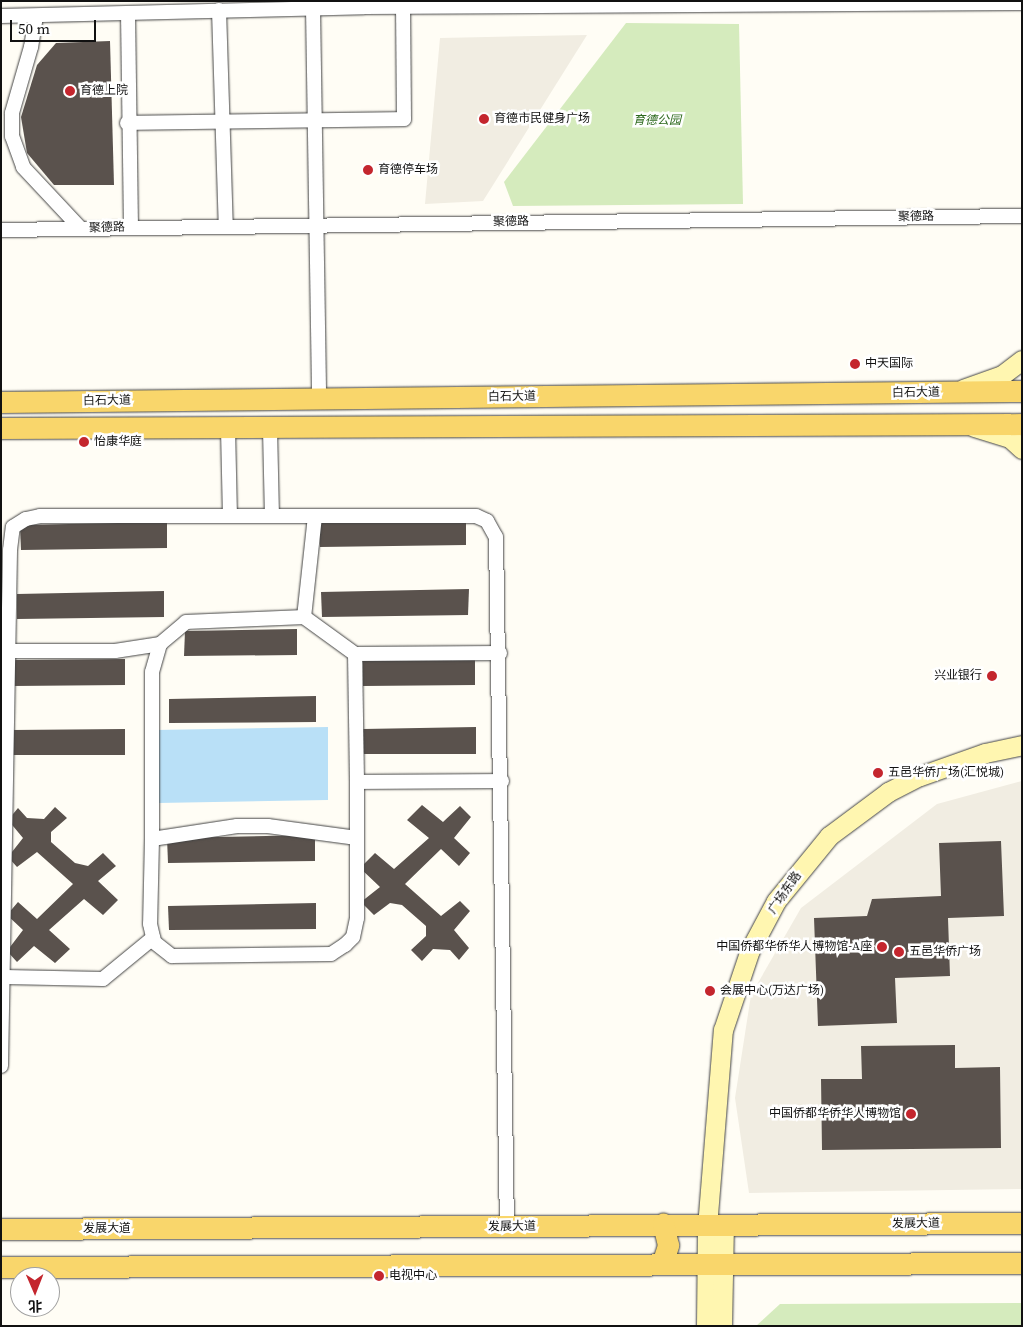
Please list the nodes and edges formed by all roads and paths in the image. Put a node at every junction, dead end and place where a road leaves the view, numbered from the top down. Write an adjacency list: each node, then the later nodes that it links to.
1 (889, 3): 2 (street); 6 (street)
2 (1022, 3)
3 (363, 4): 5 (street); 6 (street)
4 (258, 5): 5 (street); 7 (street)
5 (313, 8): 11 (street)
6 (403, 8): 11 (street)
7 (219, 10): 8 (street); 13 (street)
8 (128, 13): 10 (street); 12 (street)
9 (1, 16): 10 (street)
10 (36, 16): 18 (street)
11 (316, 120): 13 (street); 15 (street)
12 (127, 122): 13 (street); 17 (street)
13 (224, 122): 16 (street)
14 (1022, 216): 15 (street, 聚德路)
15 (315, 224): 16 (street, 聚德路); 23 (street)
16 (226, 227): 17 (street, 聚德路)
17 (131, 228): 18 (street, 聚德路)
18 (81, 229): 19 (street, 聚德路)
19 (1, 230)
20 (1022, 360): 22 (main road)
21 (1022, 391): 22 (main road, 白石大道)
22 (953, 392): 23 (main road, 白石大道)
23 (318, 399): 24 (main road, 白石大道)
24 (1, 402)
25 (961, 422): 26 (main road); 29 (main road); 30 (main road)
26 (1022, 424)
27 (1, 428): 28 (main road)
28 (228, 429): 29 (main road); 31 (street)
29 (270, 429): 32 (street)
30 (1022, 449)
31 (230, 516): 32 (street); 36 (street)
32 (272, 516): 33 (street)
33 (315, 516): 34 (street); 37 (street)
34 (304, 617): 35 (street); 38 (street)
35 (160, 644): 36 (street); 43 (street)
36 (10, 651): 45 (street)
37 (500, 652): 38 (street); 40 (street)
38 (355, 654): 41 (street)
39 (1022, 745): 49 (main road, 广场东路)
40 (502, 781): 41 (street); 50 (street)
41 (357, 782): 42 (street)
42 (357, 838): 43 (street); 44 (street)
43 (152, 839): 44 (street)
44 (153, 938): 45 (street)
45 (5, 977): 46 (street)
46 (1, 1066)
47 (1022, 1223): 49 (main road, 发展大道)
48 (663, 1224): 49 (main road, 发展大道); 50 (main road, 发展大道); 54 (main road)
49 (715, 1226): 52 (main road, 广场东路)
50 (507, 1227): 51 (main road, 发展大道)
51 (1, 1229)
52 (714, 1263): 53 (main road); 54 (main road); 56 (main road); 57 (main road)
53 (1022, 1263)
54 (662, 1264): 55 (main road)
55 (1, 1267)
56 (706, 1326)
57 (722, 1326)

